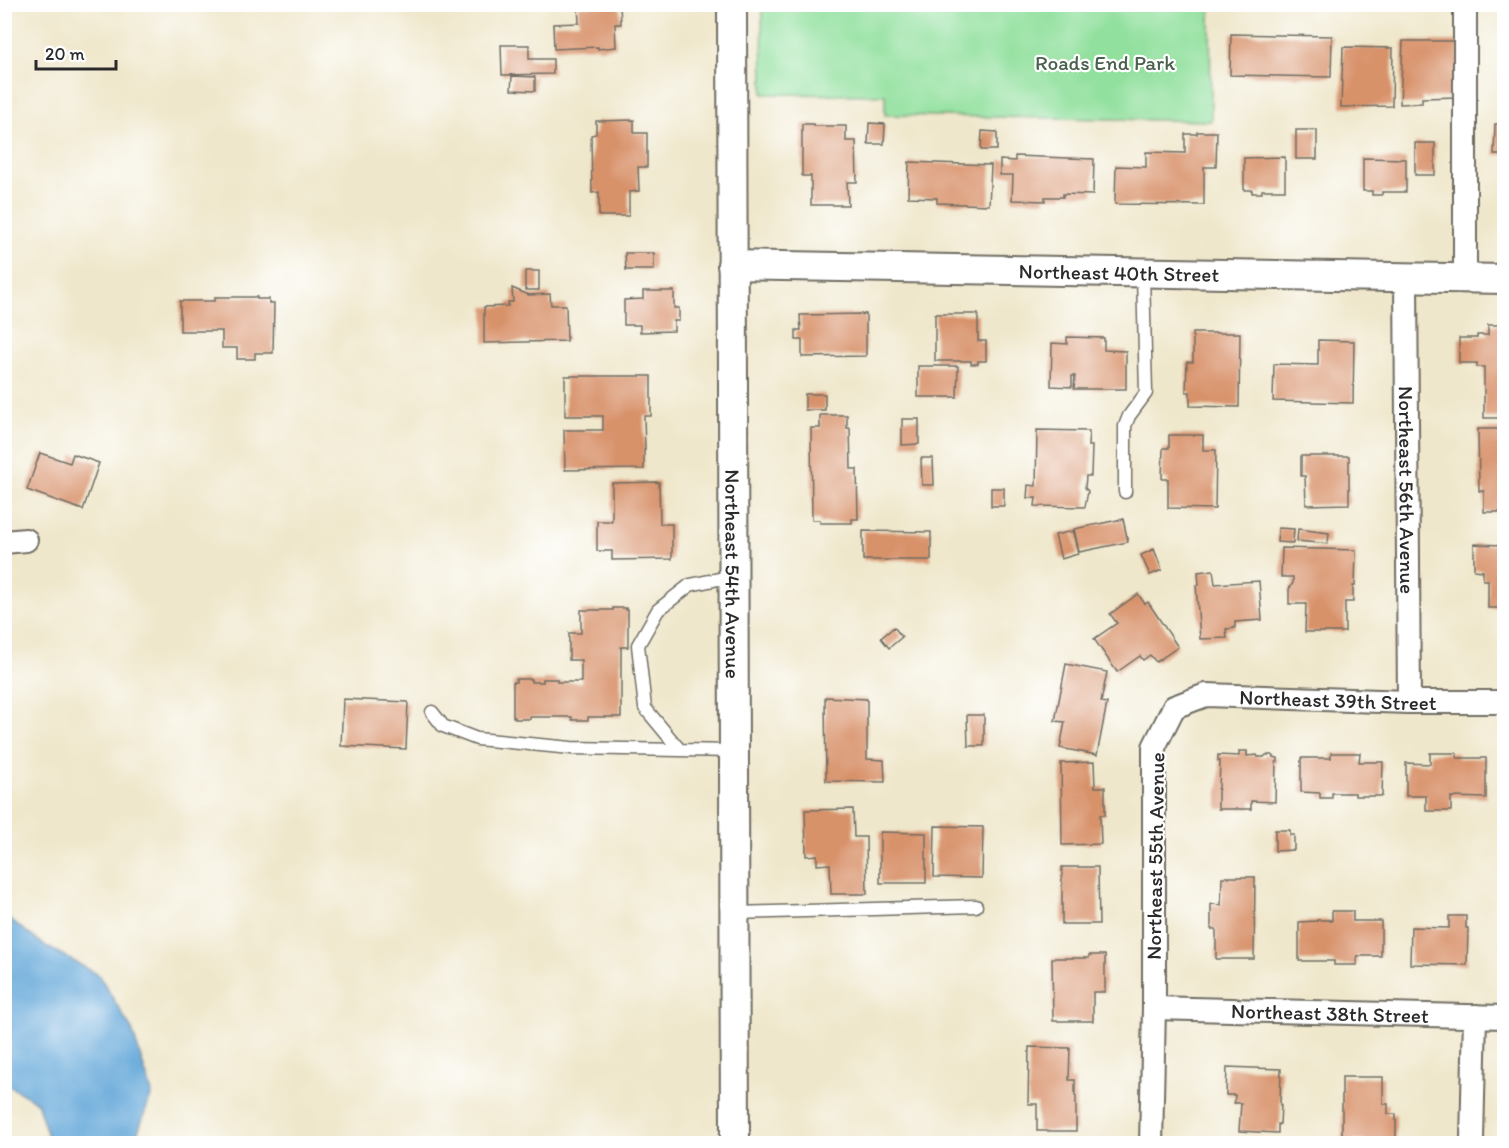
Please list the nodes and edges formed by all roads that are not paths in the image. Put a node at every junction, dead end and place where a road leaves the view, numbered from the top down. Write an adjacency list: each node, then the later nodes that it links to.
1 (732, 4): 3 (street, Northeast 54th Avenue)
2 (1465, 4): 6 (street)
3 (732, 266): 4 (street, Northeast 40th Street); 9 (street, Northeast 54th Avenue)
4 (1143, 273): 5 (street, Northeast 40th Street); 8 (lane)
5 (1406, 278): 6 (street, Northeast 40th Street); 10 (street, Northeast 56th Avenue)
6 (1465, 278): 7 (street, Northeast 40th Street)
7 (1504, 279)
8 (1125, 492)
9 (733, 576): 14 (lane); 15 (street, Northeast 54th Avenue)
10 (1409, 702): 11 (street, Northeast 39th Street); 12 (street, Northeast 39th Street)
11 (1504, 702)
12 (1174, 707): 18 (street, Northeast 55th Avenue)
13 (432, 712): 14 (lane)
14 (679, 749): 15 (lane)
15 (734, 751): 17 (street, Northeast 54th Avenue)
16 (976, 906): 17 (lane)
17 (734, 913): 22 (street, Northeast 54th Avenue)
18 (1154, 1008): 19 (street, Northeast 38th Street); 23 (street, Northeast 55th Avenue)
19 (1474, 1016): 20 (street, Northeast 38th Street); 21 (street)
20 (1504, 1017)
21 (1472, 1139)
22 (735, 1143)
23 (1151, 1143)

